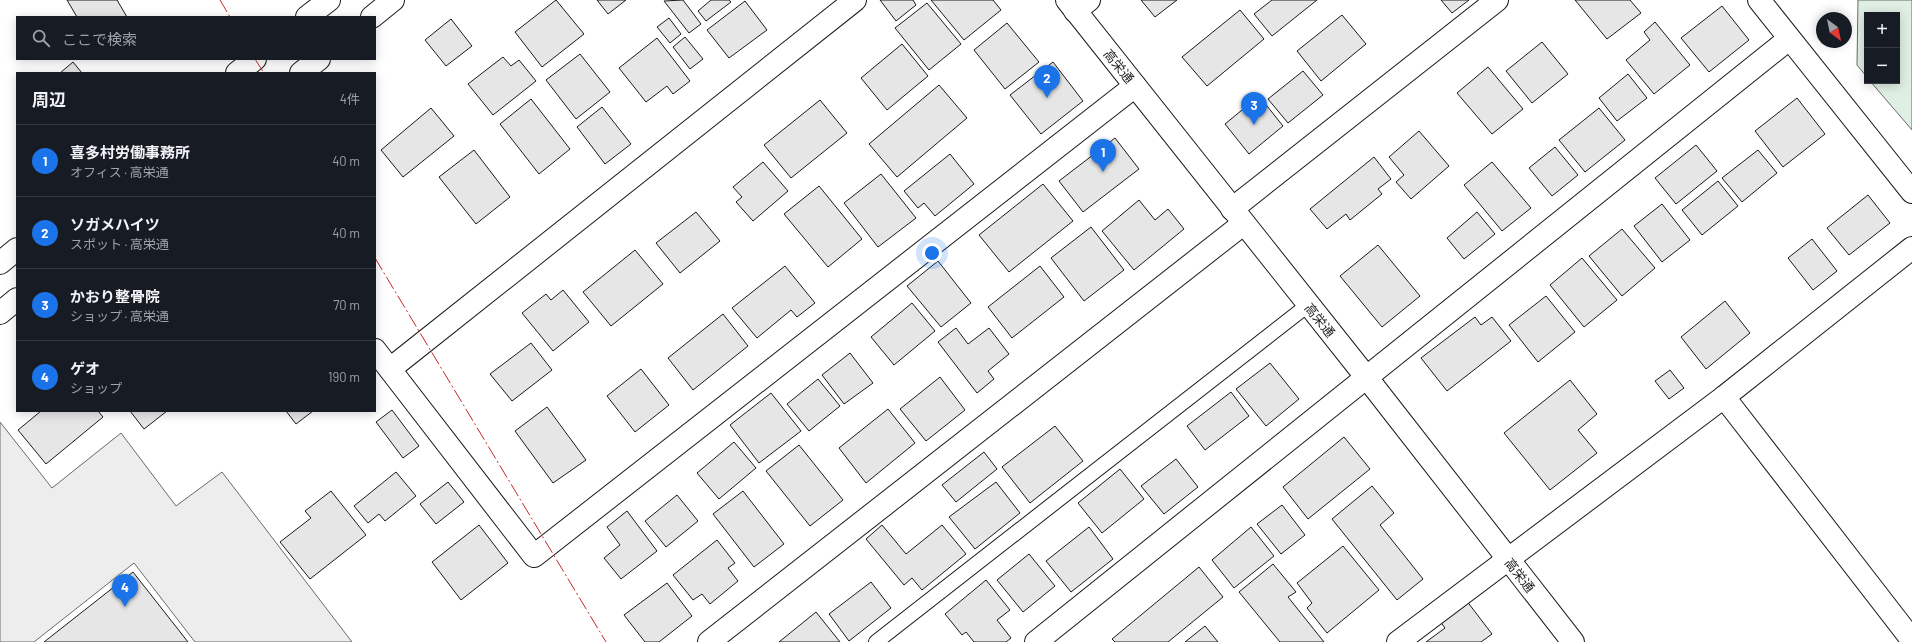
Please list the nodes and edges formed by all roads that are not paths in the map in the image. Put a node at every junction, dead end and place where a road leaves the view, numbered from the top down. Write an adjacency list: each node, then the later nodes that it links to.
1 (393, 0): 6 (street)
2 (855, 0): 22 (street)
3 (1497, 0): 14 (street)
4 (1759, 0): 7 (street)
5 (1077, 4): 12 (street, 高栄通)
6 (373, 16)
7 (1789, 39): 13 (street); 23 (street)
8 (254, 60): 10 (street)
9 (318, 60): 11 (street)
10 (238, 72)
11 (302, 72)
12 (1135, 86): 14 (street, 高栄通); 22 (street)
13 (1912, 192)
14 (1237, 216): 19 (street, 高栄通); 27 (street)
15 (1912, 248): 24 (street)
16 (16, 250): 17 (street)
17 (0, 263)
18 (16, 301): 20 (street)
19 (1308, 305): 23 (street, 高栄通); 28 (lane)
20 (0, 313)
21 (376, 351): 22 (street)
22 (390, 369)
23 (1367, 378): 25 (street, 高栄通); 29 (street)
24 (1724, 397): 25 (street); 26 (street)
25 (1508, 559): 30 (street); 31 (street, 高栄通)
26 (1912, 640)
27 (709, 642)
28 (876, 642)
29 (1036, 642)
30 (1398, 642)
31 (1573, 642)

